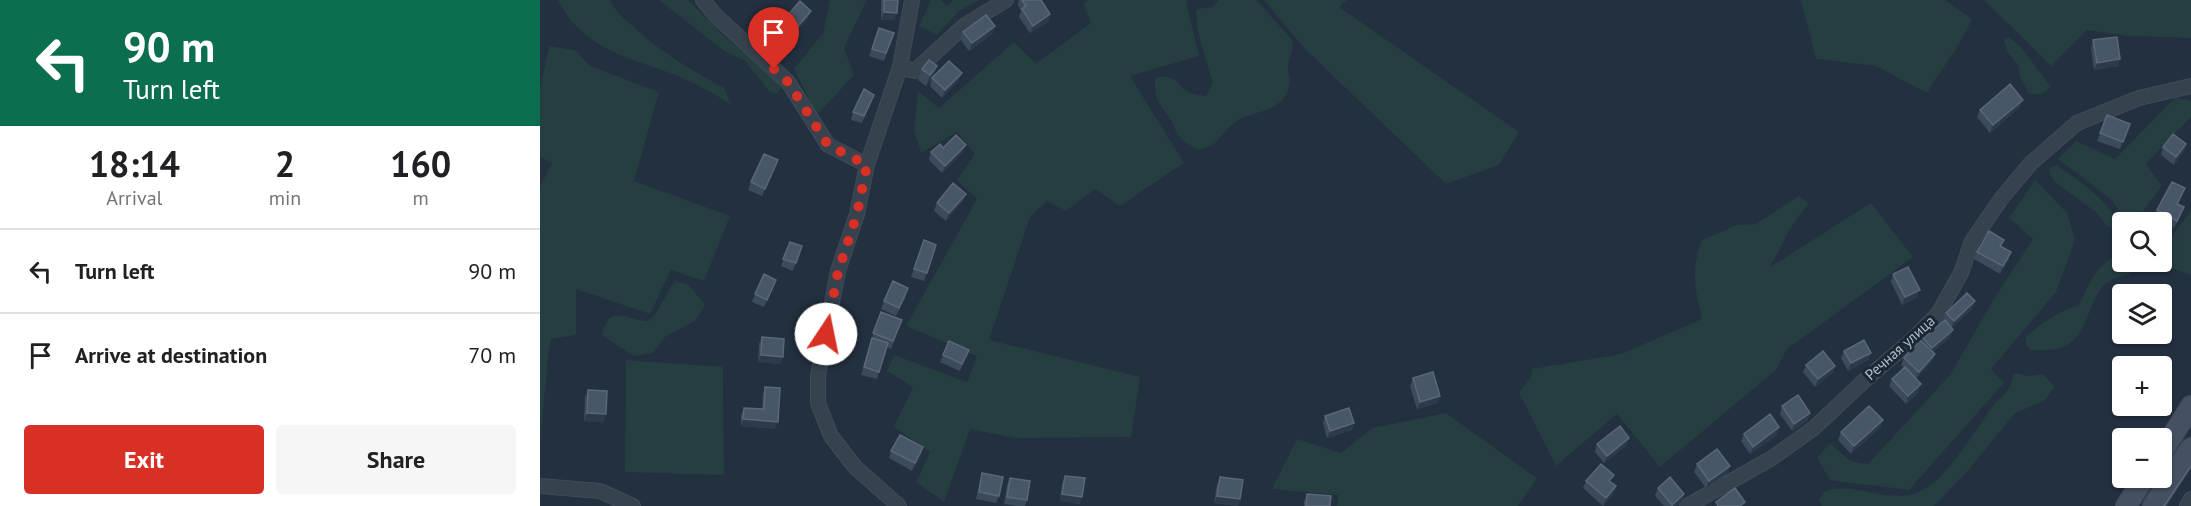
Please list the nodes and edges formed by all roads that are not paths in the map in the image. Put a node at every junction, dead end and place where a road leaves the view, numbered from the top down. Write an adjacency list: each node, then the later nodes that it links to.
1 (703, 0): 6 (street)
2 (912, 0): 4 (street)
3 (1006, 0): 4 (street)
4 (900, 67): 6 (street)
5 (2191, 86): 15 (street, Речная улица)
6 (867, 165): 14 (street)
7 (2191, 406): 8 (main road)
8 (2172, 436)
9 (2191, 448): 17 (main road)
10 (540, 486): 13 (street)
11 (2138, 488): 16 (main road)
12 (2191, 500): 18 (street)
13 (633, 506)
14 (898, 506)
15 (1687, 506)
16 (2126, 506)
17 (2153, 506)
18 (2187, 506)

